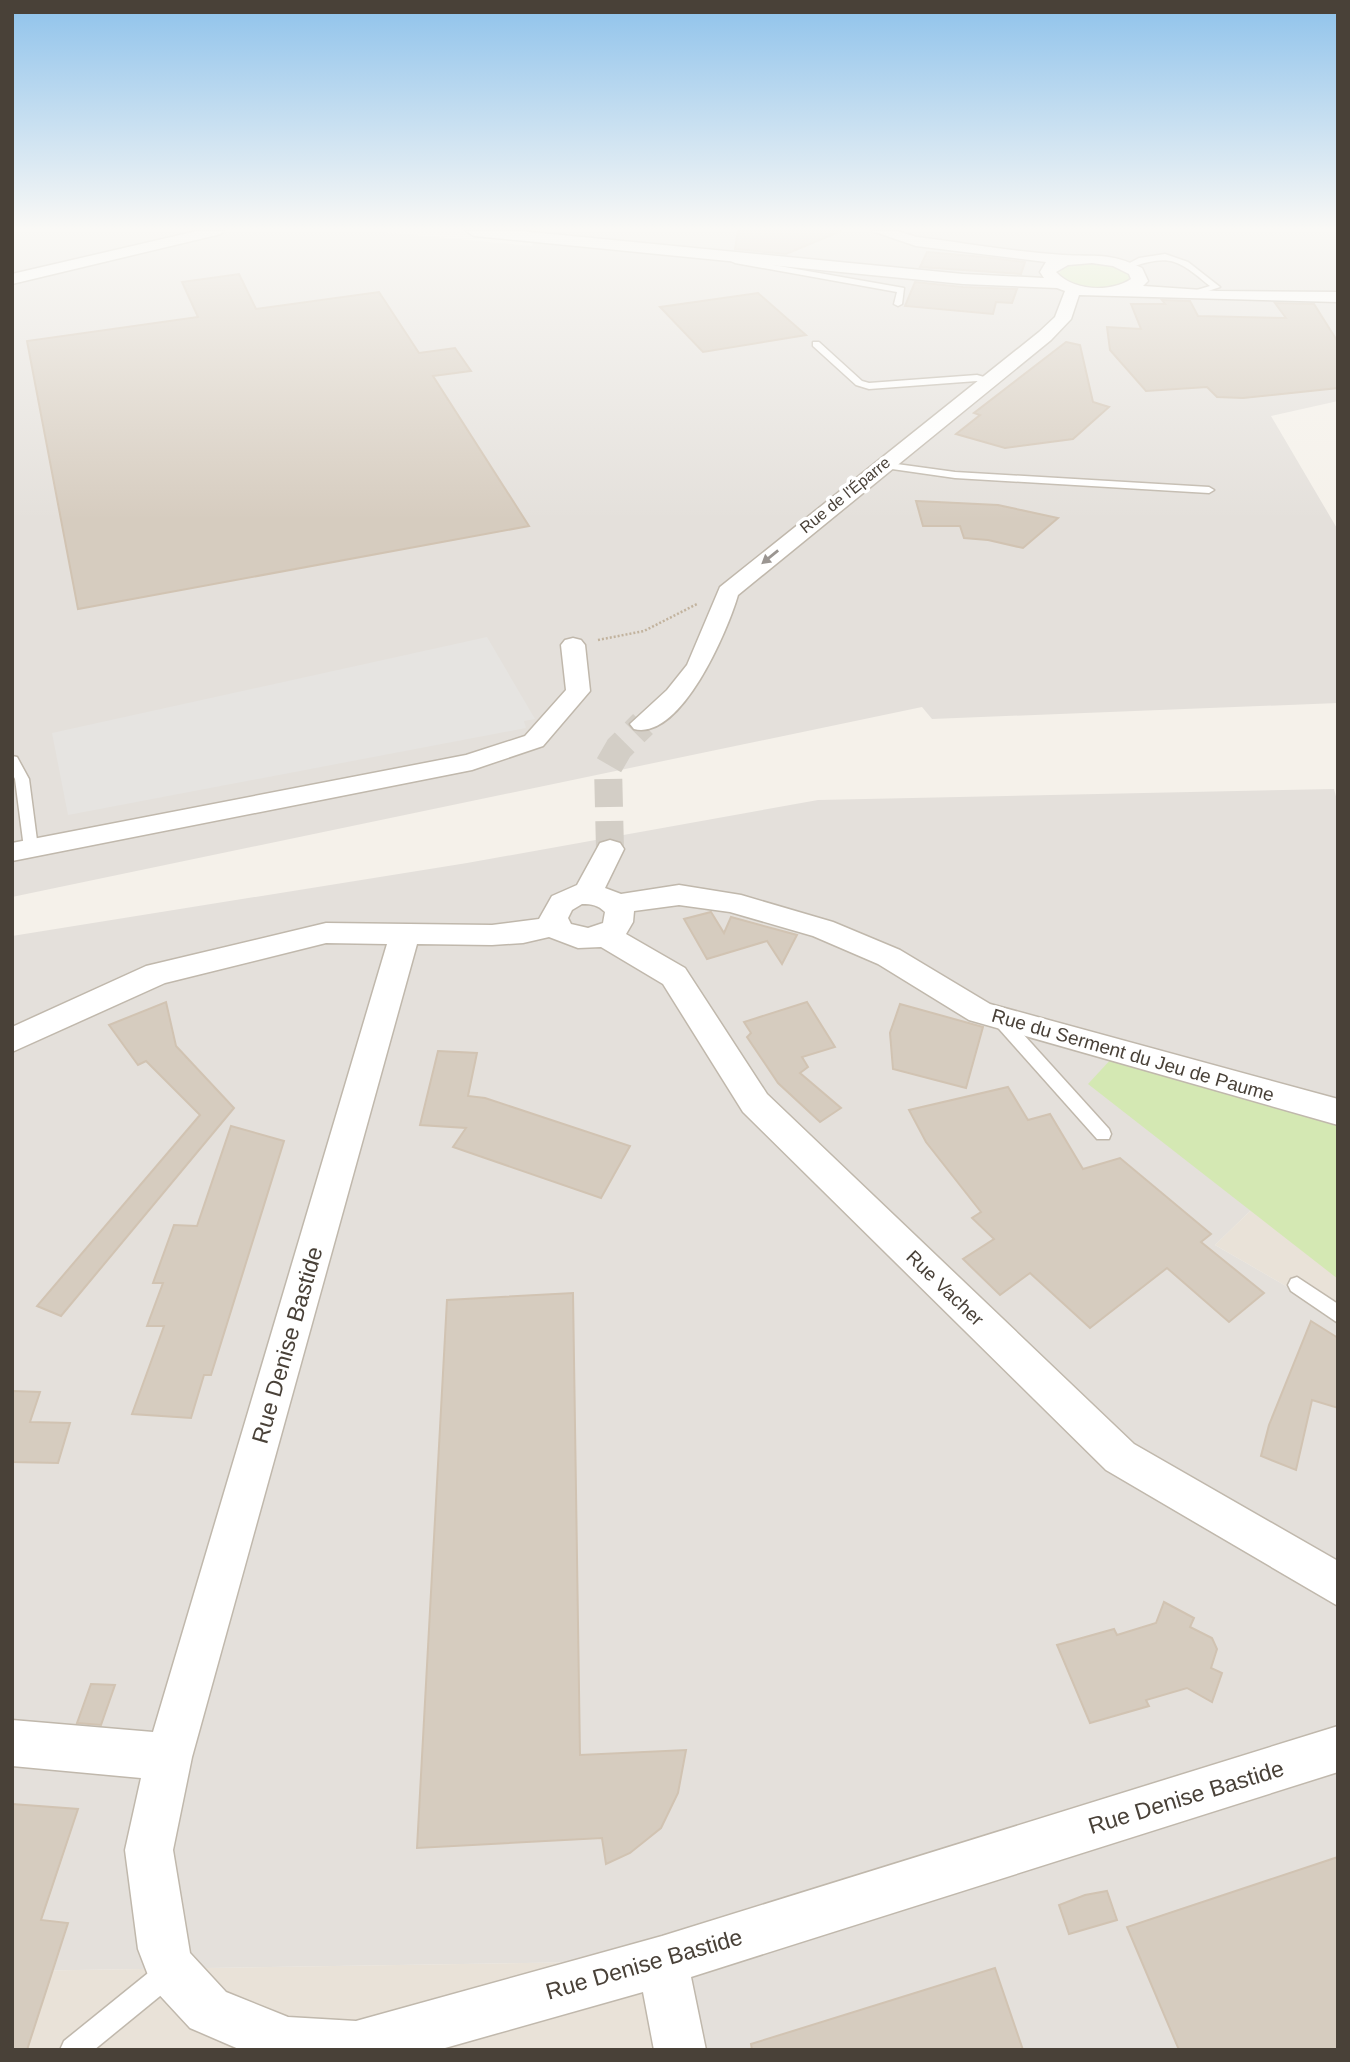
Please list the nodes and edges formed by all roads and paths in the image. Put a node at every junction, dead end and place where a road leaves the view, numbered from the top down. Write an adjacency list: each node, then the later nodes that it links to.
1 (1053, 327): 3 (street, Rue de l'Éparre)
2 (816, 344): 3 (lane)
3 (990, 380): 4 (street, Rue de l'Éparre)
4 (882, 465): 5 (lane); 6 (street, Rue de l'Éparre, one-way to 6)
5 (1209, 490)
6 (728, 592): 7 (path); 8 (street)
7 (573, 645): 11 (street)
8 (643, 724)
9 (12, 760): 11 (lane)
10 (610, 849): 12 (street)
11 (22, 850)
12 (587, 894): 13 (street); 14 (street)
13 (611, 921): 14 (street); 16 (street, Rue du Serment du Jeu de Paume); 22 (street, Rue Vacher)
14 (555, 925): 15 (street)
15 (405, 933): 17 (street); 25 (street, Rue Denise Bastide)
16 (998, 1017): 18 (street, Rue du Serment du Jeu de Paume); 19 (lane)
17 (12, 1040)
18 (1338, 1112)
19 (1103, 1134)
20 (1297, 1285): 21 (lane)
21 (1338, 1315)
22 (1338, 1585)
23 (12, 1743): 25 (street)
24 (1338, 1749): 26 (street, Rue Denise Bastide)
25 (169, 1757): 27 (street, Rue Denise Bastide)
26 (662, 1961): 28 (street, Rue Denise Bastide); 30 (street)
27 (172, 1970): 28 (street, Rue Denise Bastide); 29 (lane)
28 (400, 2042)
29 (73, 2050)
30 (680, 2050)

